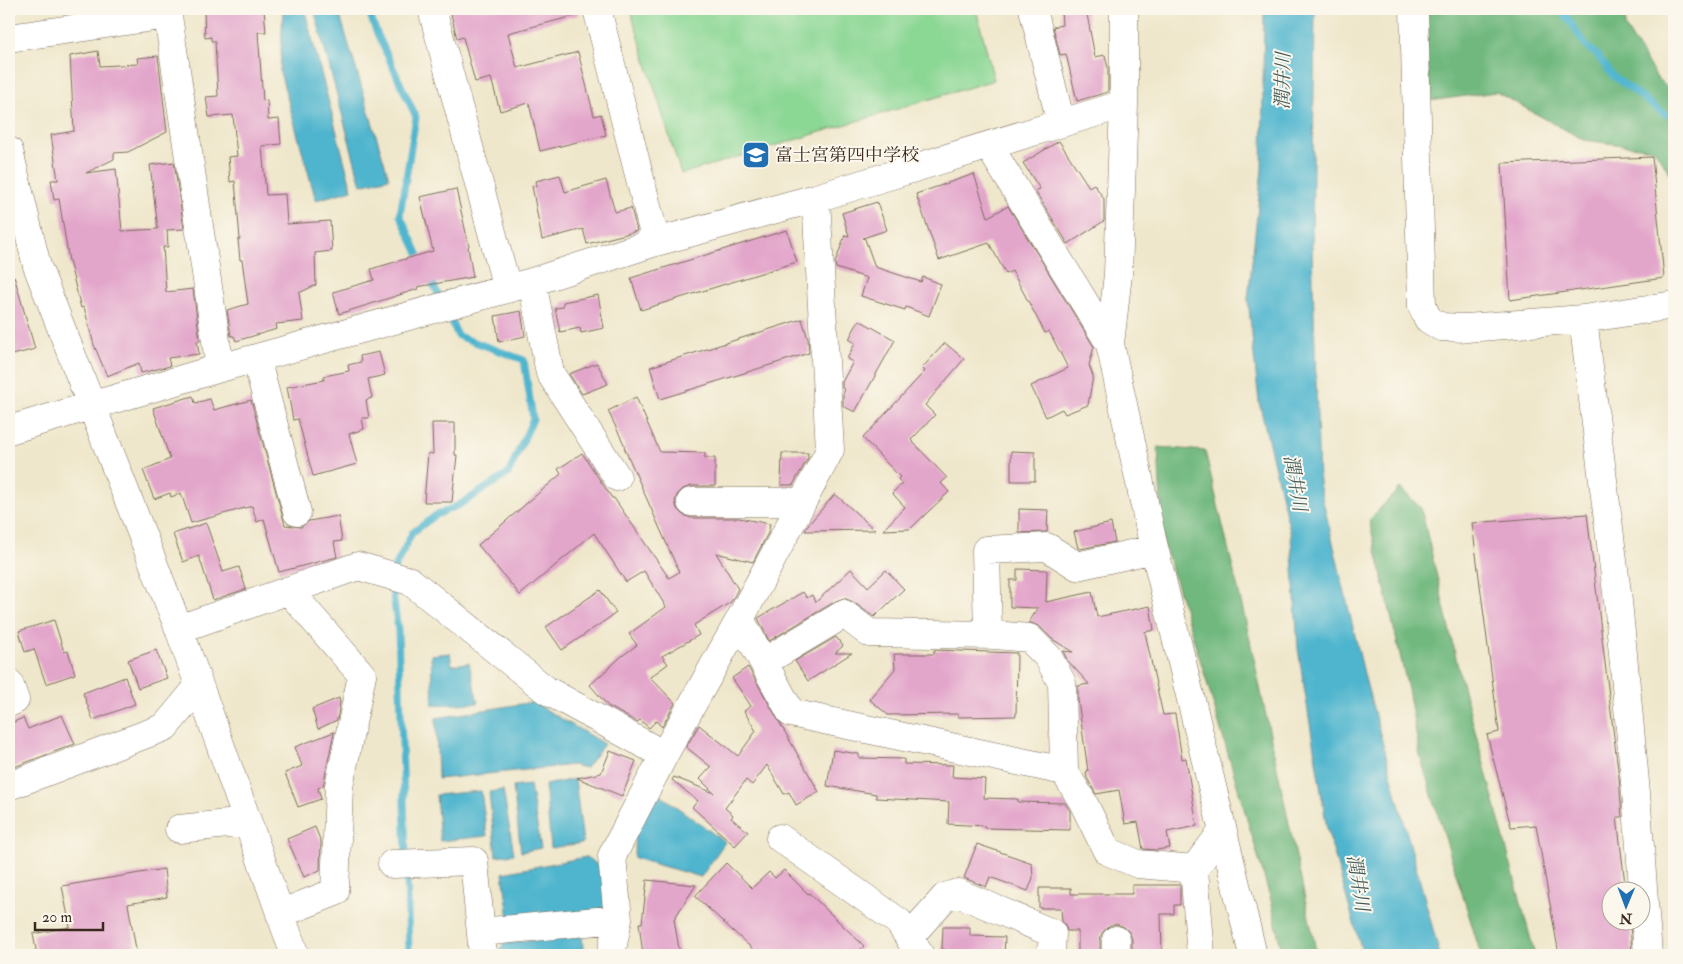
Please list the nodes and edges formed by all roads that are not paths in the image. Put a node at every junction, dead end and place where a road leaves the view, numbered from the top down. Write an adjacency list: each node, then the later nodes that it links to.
1 (432, 9): 15 (street)
2 (597, 9): 14 (street)
3 (1033, 9): 9 (street)
4 (1124, 9): 8 (street)
5 (1414, 9): 17 (street)
6 (167, 12): 7 (street); 20 (street)
7 (9, 38)
8 (1124, 104): 9 (street); 18 (street)
9 (1061, 123): 10 (street)
10 (989, 146): 12 (street); 18 (street)
11 (9, 151): 13 (street)
12 (816, 198): 14 (street); 25 (street)
13 (19, 232): 21 (street)
14 (656, 242): 15 (street)
15 (520, 285): 19 (street); 23 (street)
16 (1674, 305): 17 (street)
17 (1583, 319): 54 (street)
18 (1110, 344): 27 (street)
19 (256, 358): 20 (street); 26 (street)
20 (220, 368): 21 (street)
21 (91, 407): 22 (street); 30 (street)
22 (9, 430)
23 (617, 477)
24 (691, 502): 25 (street)
25 (802, 502): 29 (street)
26 (297, 512)
27 (1154, 549): 31 (street); 41 (street)
28 (289, 591): 30 (street); 36 (street); 45 (street)
29 (740, 619): 32 (street); 36 (street)
30 (179, 629): 34 (street)
31 (988, 635): 32 (street); 37 (street)
32 (764, 662): 37 (street)
33 (9, 683): 35 (street)
34 (199, 686): 38 (street); 39 (street)
35 (9, 703)
36 (664, 755): 46 (street)
37 (1064, 771): 44 (street)
38 (9, 786)
39 (247, 822): 40 (street); 45 (street)
40 (179, 829)
41 (1222, 832): 44 (street); 53 (street)
42 (780, 838): 48 (street)
43 (392, 864): 47 (street)
44 (1194, 869): 52 (street)
45 (280, 914): 49 (street)
46 (618, 919): 47 (street); 50 (street)
47 (482, 944)
48 (914, 946): 51 (street)
49 (294, 955)
50 (611, 955)
51 (1051, 955)
52 (1201, 955)
53 (1253, 955)
54 (1648, 955)

